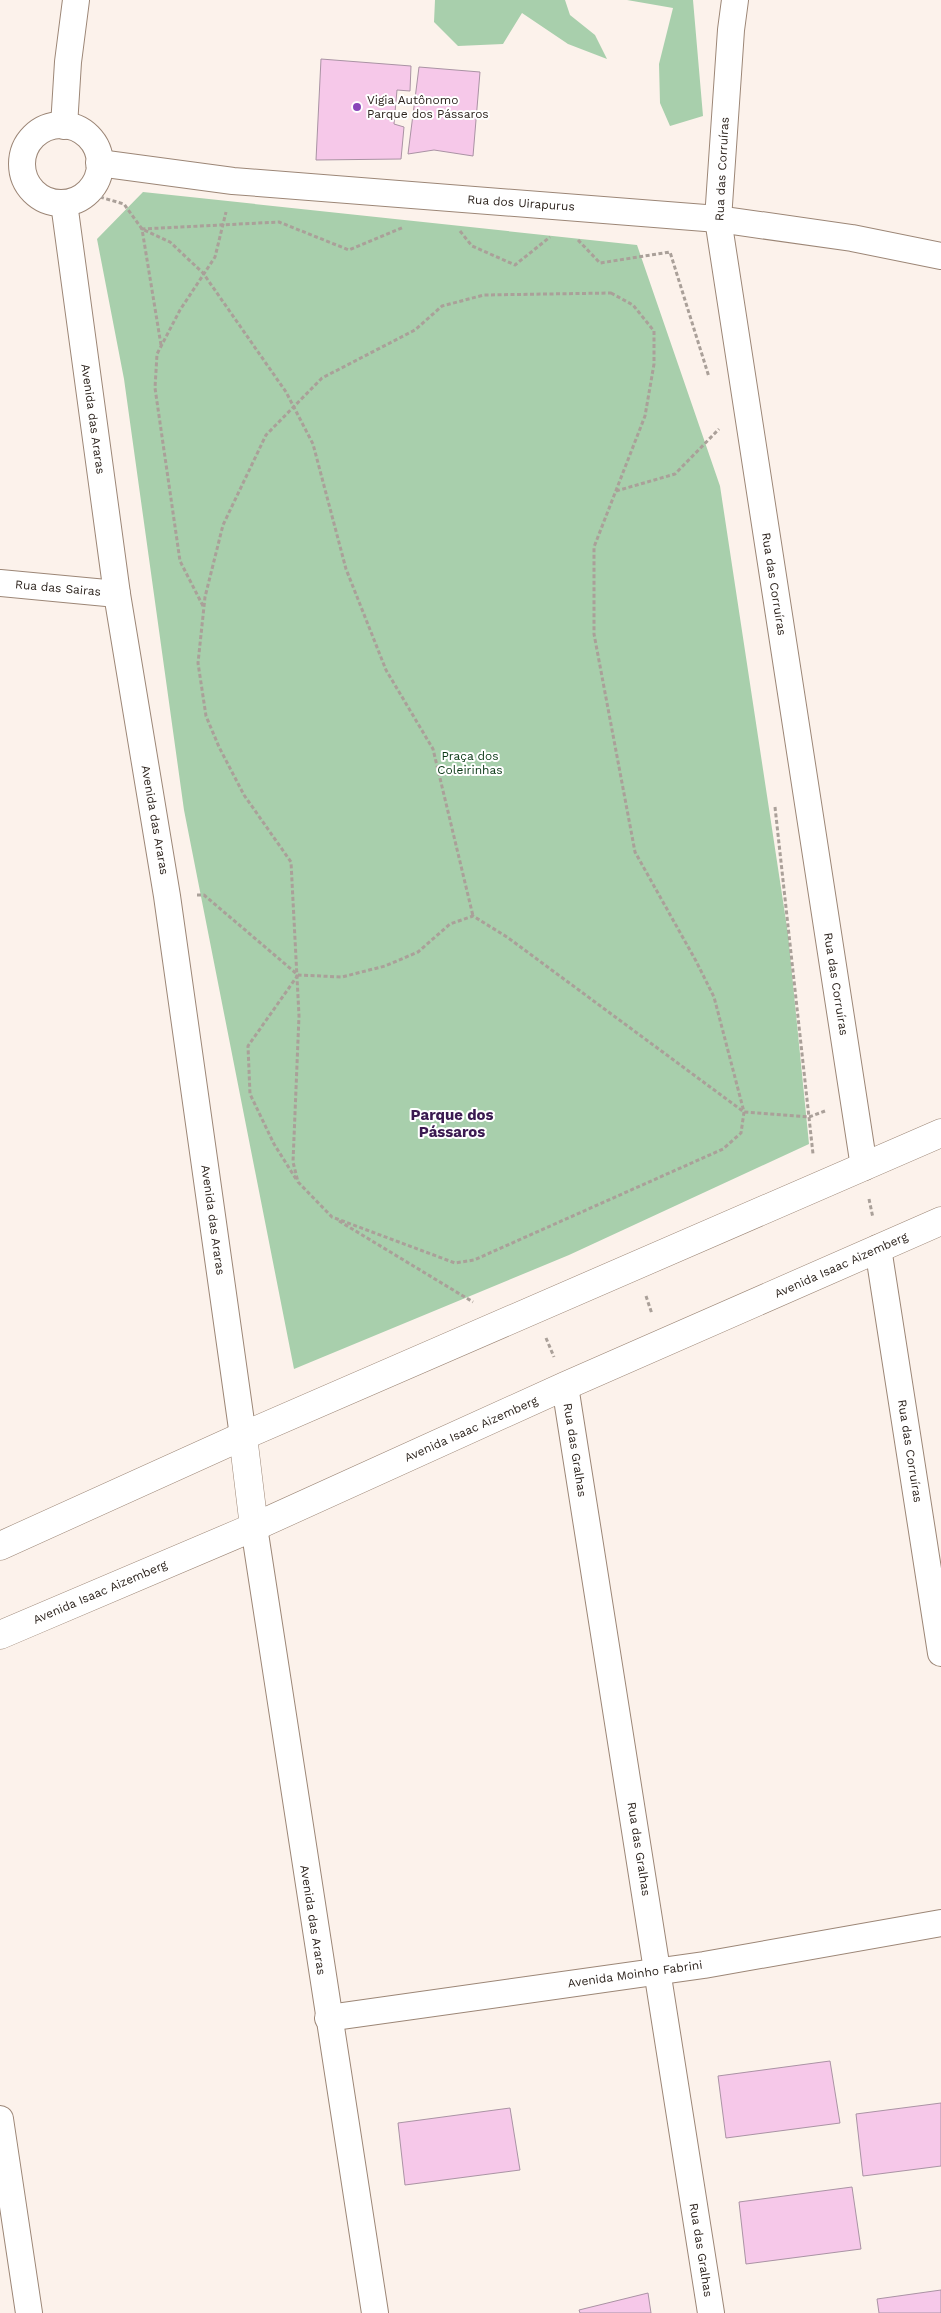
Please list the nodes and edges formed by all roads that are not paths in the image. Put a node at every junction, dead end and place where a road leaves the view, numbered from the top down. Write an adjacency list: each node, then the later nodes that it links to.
1 (76, 0): 3 (street)
2 (735, 0): 7 (street, Rua das Corruíras)
3 (64, 126): 4 (street); 5 (street)
4 (11, 161): 6 (street)
5 (99, 163): 6 (street); 7 (street, Rua dos Uirapurus)
6 (64, 203): 10 (street, Avenida das Araras)
7 (718, 219): 8 (street, Rua dos Uirapurus); 12 (street, Rua das Corruíras)
8 (941, 256)
9 (0, 583): 10 (street, Rua das Sairas)
10 (117, 594): 16 (street, Avenida das Araras)
11 (941, 1133): 12 (street)
12 (864, 1167): 16 (street)
13 (941, 1221): 14 (street, Avenida Isaac Aizemberg)
14 (878, 1248): 15 (street, Avenida Isaac Aizemberg); 20 (street, Rua das Corruíras)
15 (564, 1386): 17 (street, Avenida Isaac Aizemberg); 22 (street, Rua das Gralhas)
16 (243, 1436): 17 (street); 18 (street)
17 (254, 1527): 19 (street, Avenida Isaac Aizemberg); 23 (street, Avenida das Araras)
18 (0, 1546)
19 (0, 1635)
20 (941, 1654)
21 (941, 1923): 22 (street, Avenida Moinho Fabrini)
22 (658, 1971): 23 (street, Avenida Moinho Fabrini); 27 (street, Rua das Gralhas)
23 (328, 2018): 26 (street, Avenida das Araras)
24 (0, 2118): 25 (street)
25 (29, 2313)
26 (375, 2313)
27 (711, 2313)

